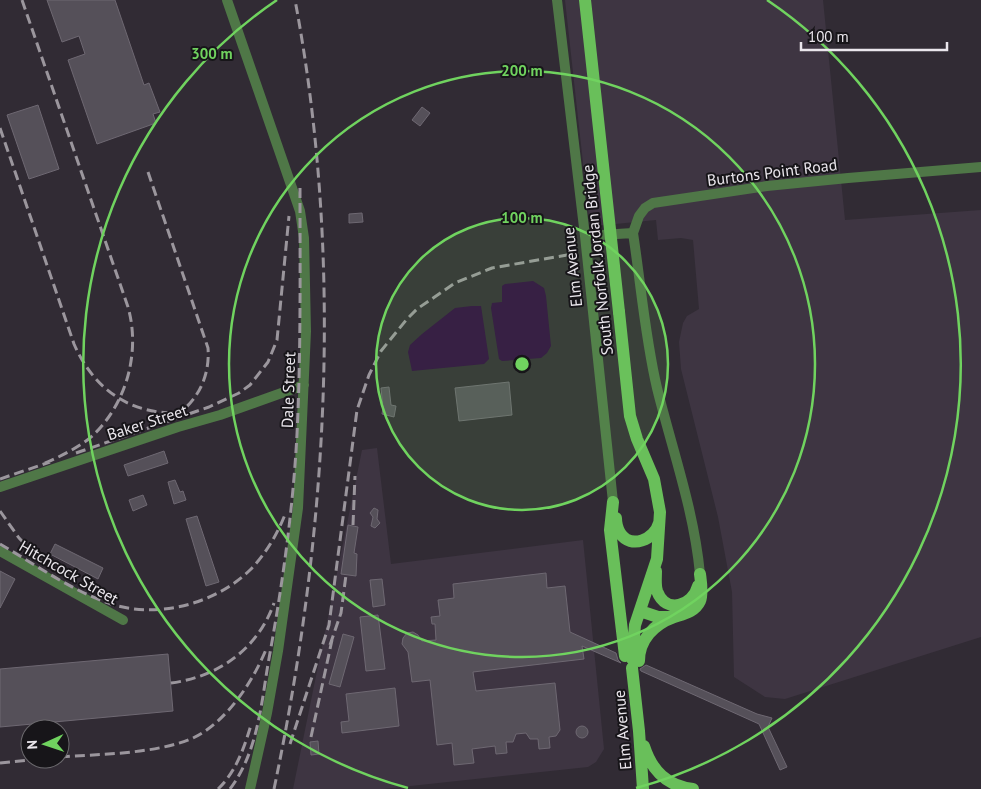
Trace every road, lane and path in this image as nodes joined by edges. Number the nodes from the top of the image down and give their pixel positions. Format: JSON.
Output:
{"nodes":[{"id":1,"x":227,"y":0,"type":"edge"},
{"id":2,"x":557,"y":0,"type":"edge"},
{"id":3,"x":585,"y":0,"type":"edge"},
{"id":4,"x":981,"y":167,"type":"edge"},
{"id":5,"x":633,"y":233,"type":"junction"},
{"id":6,"x":585,"y":236,"type":"junction"},
{"id":7,"x":304,"y":385,"type":"junction"},
{"id":8,"x":0,"y":487,"type":"edge"},
{"id":9,"x":613,"y":502,"type":"junction"},
{"id":10,"x":660,"y":516,"type":"junction"},
{"id":11,"x":0,"y":550,"type":"edge"},
{"id":12,"x":657,"y":559,"type":"junction"},
{"id":13,"x":700,"y":574,"type":"junction"},
{"id":14,"x":640,"y":611,"type":"junction"},
{"id":15,"x":673,"y":617,"type":"junction"},
{"id":16,"x":123,"y":620,"type":"dead end"},
{"id":17,"x":632,"y":663,"type":"junction"},
{"id":18,"x":637,"y":710,"type":"junction"},
{"id":19,"x":639,"y":731,"type":"junction"},
{"id":20,"x":250,"y":789,"type":"edge"},
{"id":21,"x":643,"y":789,"type":"edge"},
{"id":22,"x":693,"y":789,"type":"edge"}],
"edges":[{"from":1,"to":7,"type":"street","name":"Dale Street"},
{"from":2,"to":6,"type":"street","name":"Elm Avenue"},
{"from":3,"to":10,"type":"main road","name":"South Norfolk Jordan Bridge","bridge":true},
{"from":4,"to":5,"type":"street","name":"Burtons Point Road"},
{"from":5,"to":6,"type":"street"},
{"from":5,"to":13,"type":"street"},
{"from":6,"to":9,"type":"street","name":"Elm Avenue"},
{"from":7,"to":8,"type":"street","name":"Baker Street"},
{"from":7,"to":20,"type":"street","name":"Dale Street"},
{"from":9,"to":10,"type":"main road"},
{"from":9,"to":17,"type":"main road"},
{"from":10,"to":12,"type":"main road"},
{"from":11,"to":16,"type":"street","name":"Hitchcock Street"},
{"from":12,"to":13,"type":"main road"},
{"from":12,"to":14,"type":"main road"},
{"from":13,"to":15,"type":"main road"},
{"from":14,"to":15,"type":"main road"},
{"from":14,"to":17,"type":"main road"},
{"from":15,"to":17,"type":"main road"},
{"from":17,"to":18,"type":"main road"},
{"from":17,"to":18,"type":"main road","name":"Elm Avenue"},
{"from":18,"to":19,"type":"main road","name":"Elm Avenue"},
{"from":19,"to":21,"type":"main road","name":"Elm Avenue"},
{"from":19,"to":22,"type":"main road"}]}
